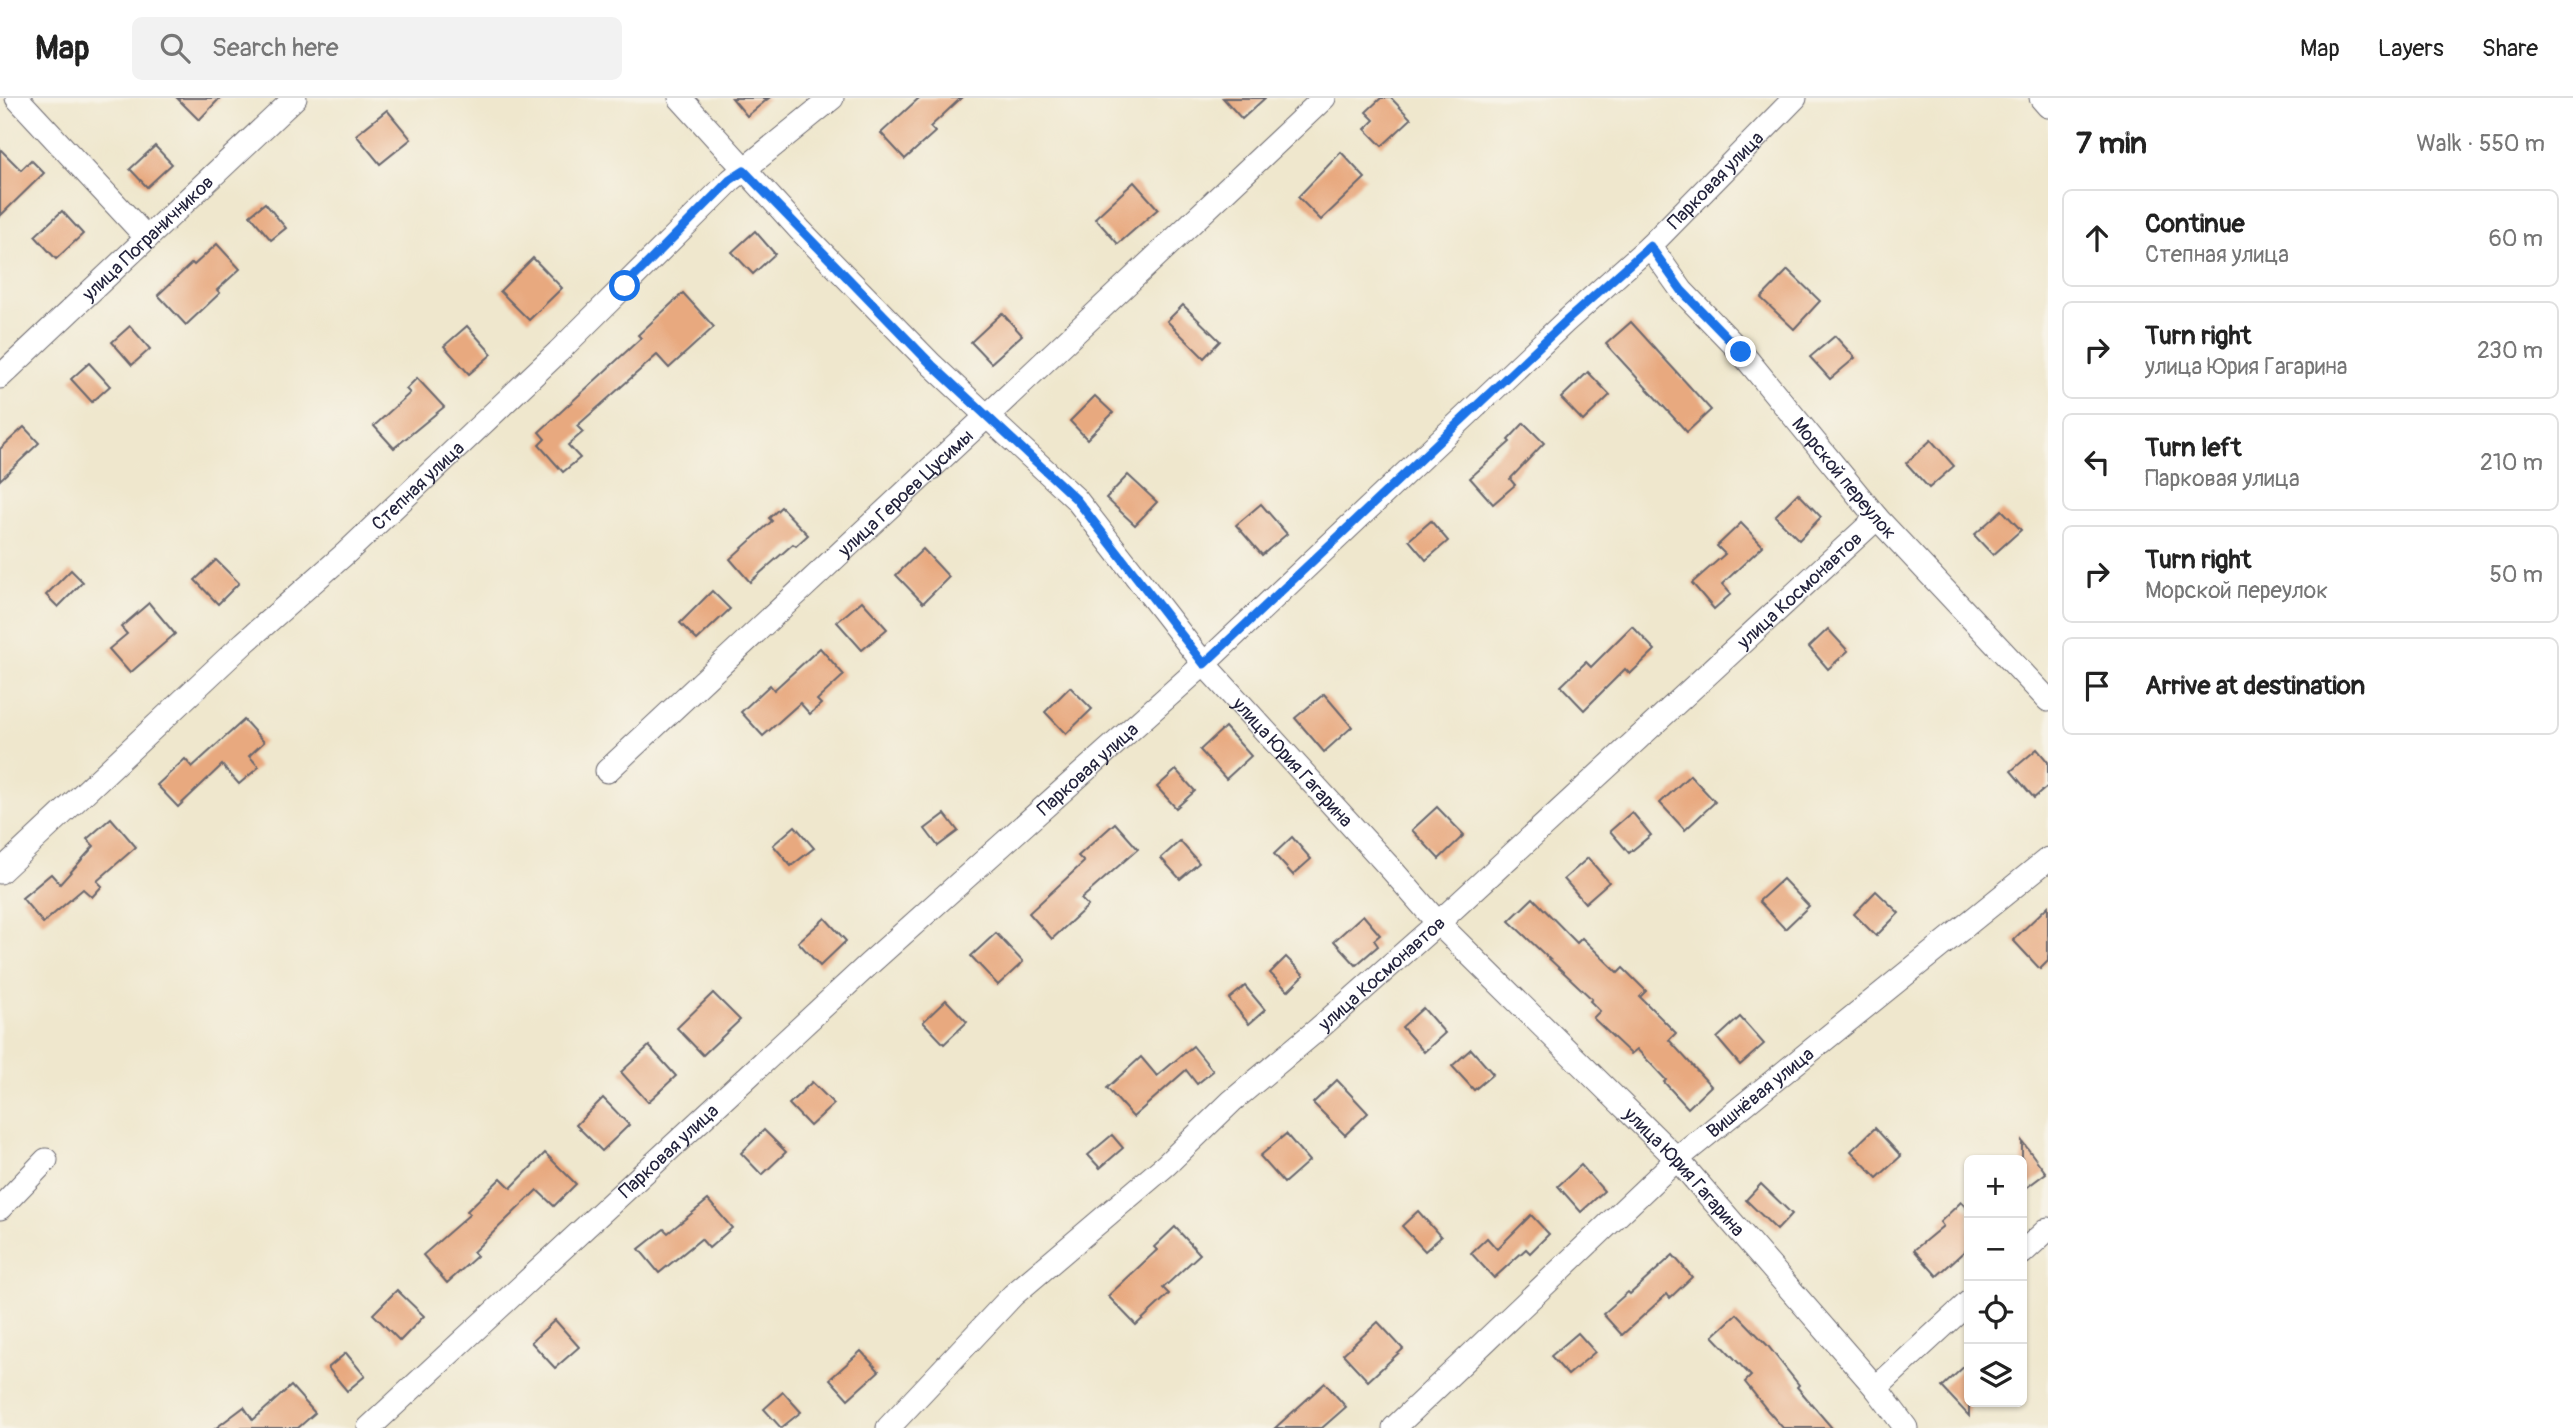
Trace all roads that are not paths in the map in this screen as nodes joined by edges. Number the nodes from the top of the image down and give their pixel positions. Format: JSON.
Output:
{"nodes":[{"id":1,"x":17,"y":98,"type":"edge"},
{"id":2,"x":295,"y":98,"type":"edge"},
{"id":3,"x":680,"y":98,"type":"edge"},
{"id":4,"x":832,"y":98,"type":"edge"},
{"id":5,"x":1324,"y":98,"type":"edge"},
{"id":6,"x":1795,"y":98,"type":"edge"},
{"id":7,"x":2041,"y":98,"type":"edge"},
{"id":8,"x":2048,"y":106,"type":"edge"},
{"id":9,"x":744,"y":171,"type":"junction"},
{"id":10,"x":147,"y":238,"type":"junction"},
{"id":11,"x":1650,"y":246,"type":"junction"},
{"id":12,"x":0,"y":377,"type":"edge"},
{"id":13,"x":987,"y":416,"type":"junction"},
{"id":14,"x":1877,"y":518,"type":"junction"},
{"id":15,"x":1204,"y":664,"type":"junction"},
{"id":16,"x":2048,"y":700,"type":"edge"},
{"id":17,"x":607,"y":771,"type":"dead end"},
{"id":18,"x":2048,"y":859,"type":"edge"},
{"id":19,"x":0,"y":872,"type":"edge"},
{"id":20,"x":1438,"y":923,"type":"junction"},
{"id":21,"x":1677,"y":1159,"type":"junction"},
{"id":22,"x":46,"y":1160,"type":"dead end"},
{"id":23,"x":0,"y":1208,"type":"edge"},
{"id":24,"x":2048,"y":1229,"type":"edge"},
{"id":25,"x":2027,"y":1248,"type":"edge"},
{"id":26,"x":1964,"y":1307,"type":"edge"},
{"id":27,"x":1875,"y":1388,"type":"junction"},
{"id":28,"x":369,"y":1428,"type":"edge"},
{"id":29,"x":888,"y":1428,"type":"edge"},
{"id":30,"x":1394,"y":1428,"type":"edge"},
{"id":31,"x":1906,"y":1428,"type":"edge"}],
"edges":[{"from":1,"to":10,"type":"street"},
{"from":2,"to":10,"type":"street","name":"улица Пограничников"},
{"from":3,"to":9,"type":"street","name":"улица Юрия Гагарина"},
{"from":4,"to":9,"type":"street","name":"Степная улица"},
{"from":5,"to":13,"type":"street","name":"улица Героев Цусимы"},
{"from":6,"to":11,"type":"street","name":"Парковая улица"},
{"from":7,"to":8,"type":"street"},
{"from":9,"to":13,"type":"street","name":"улица Юрия Гагарина"},
{"from":9,"to":19,"type":"street","name":"Степная улица"},
{"from":10,"to":12,"type":"street","name":"улица Пограничников"},
{"from":11,"to":14,"type":"street","name":"Морской переулок"},
{"from":11,"to":15,"type":"street","name":"Парковая улица"},
{"from":13,"to":15,"type":"street","name":"улица Юрия Гагарина"},
{"from":13,"to":17,"type":"street","name":"улица Героев Цусимы"},
{"from":14,"to":16,"type":"street","name":"Морской переулок"},
{"from":14,"to":20,"type":"street","name":"улица Космонавтов"},
{"from":15,"to":20,"type":"street","name":"улица Юрия Гагарина"},
{"from":15,"to":28,"type":"street","name":"Парковая улица"},
{"from":18,"to":21,"type":"street","name":"Вишнёвая улица"},
{"from":20,"to":21,"type":"street","name":"улица Юрия Гагарина"},
{"from":20,"to":29,"type":"street","name":"улица Космонавтов"},
{"from":21,"to":27,"type":"street","name":"улица Юрия Гагарина"},
{"from":21,"to":30,"type":"street","name":"Вишнёвая улица"},
{"from":22,"to":23,"type":"street"},
{"from":24,"to":25,"type":"street"},
{"from":26,"to":27,"type":"street"},
{"from":27,"to":31,"type":"street","name":"улица Юрия Гагарина"}]}
